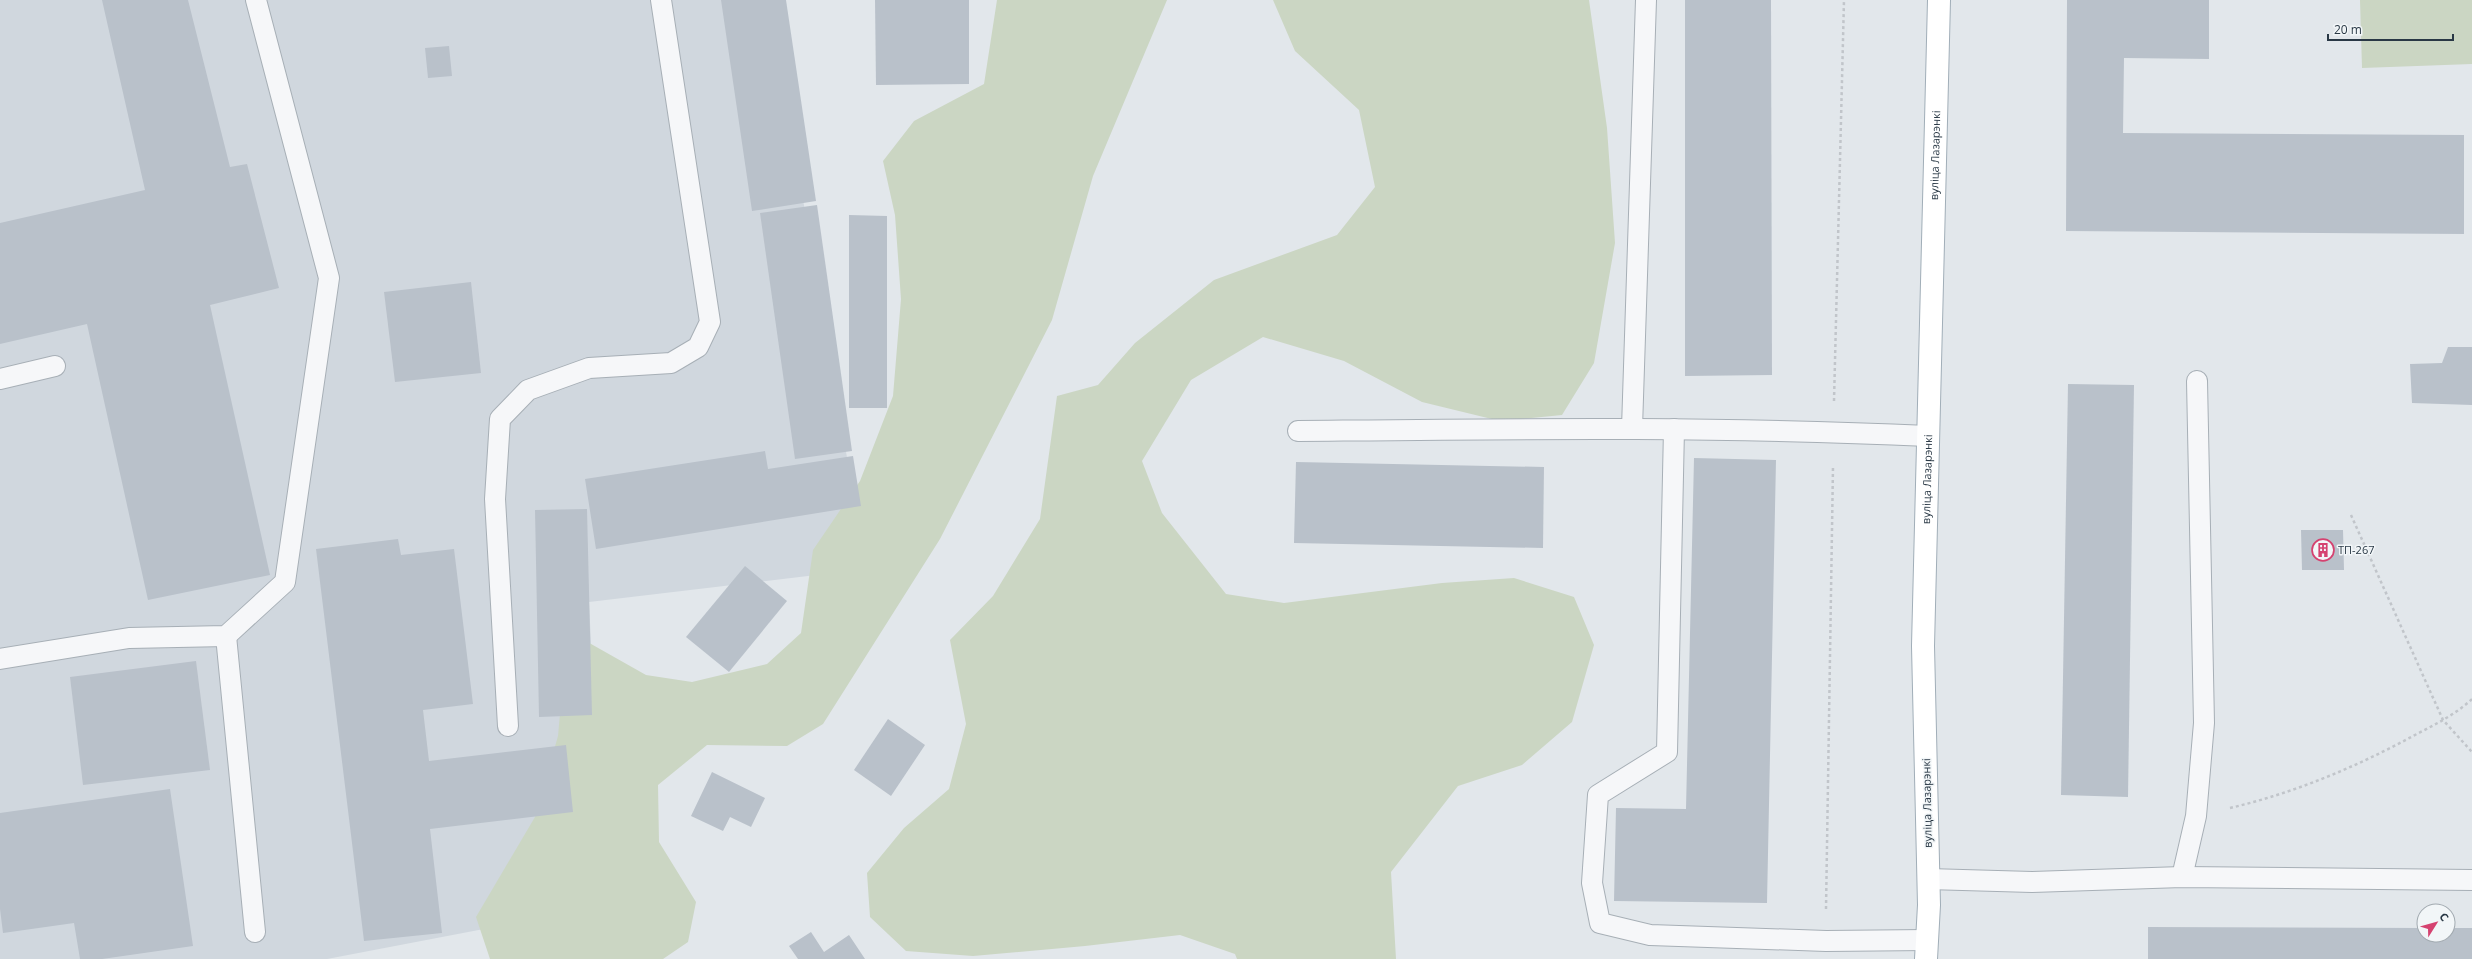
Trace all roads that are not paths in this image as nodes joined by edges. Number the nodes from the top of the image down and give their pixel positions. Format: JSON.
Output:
{"nodes":[{"id":1,"x":256,"y":0,"type":"edge"},
{"id":2,"x":661,"y":0,"type":"edge"},
{"id":3,"x":1646,"y":0,"type":"edge"},
{"id":4,"x":1939,"y":0,"type":"edge"},
{"id":5,"x":55,"y":366,"type":"dead end"},
{"id":6,"x":0,"y":379,"type":"edge"},
{"id":7,"x":2197,"y":381,"type":"dead end"},
{"id":8,"x":1632,"y":428,"type":"junction"},
{"id":9,"x":1674,"y":429,"type":"junction"},
{"id":10,"x":1298,"y":431,"type":"dead end"},
{"id":11,"x":1928,"y":436,"type":"junction"},
{"id":12,"x":226,"y":636,"type":"junction"},
{"id":13,"x":0,"y":659,"type":"edge"},
{"id":14,"x":508,"y":726,"type":"dead end"},
{"id":15,"x":2182,"y":877,"type":"junction"},
{"id":16,"x":1928,"y":879,"type":"junction"},
{"id":17,"x":2472,"y":880,"type":"edge"},
{"id":18,"x":255,"y":932,"type":"dead end"},
{"id":19,"x":1927,"y":950,"type":"edge"}],
"edges":[{"from":1,"to":12,"type":"lane"},
{"from":2,"to":14,"type":"lane"},
{"from":3,"to":8,"type":"lane"},
{"from":4,"to":11,"type":"main road","name":"вуліца Лазарэнкі"},
{"from":5,"to":6,"type":"lane"},
{"from":7,"to":15,"type":"lane"},
{"from":8,"to":9,"type":"lane"},
{"from":8,"to":10,"type":"lane"},
{"from":9,"to":11,"type":"lane"},
{"from":9,"to":19,"type":"lane"},
{"from":11,"to":16,"type":"main road","name":"вуліца Лазарэнкі"},
{"from":12,"to":13,"type":"lane"},
{"from":12,"to":18,"type":"lane"},
{"from":15,"to":16,"type":"lane"},
{"from":15,"to":17,"type":"lane"},
{"from":16,"to":19,"type":"main road","name":"вуліца Лазарэнкі"}]}
